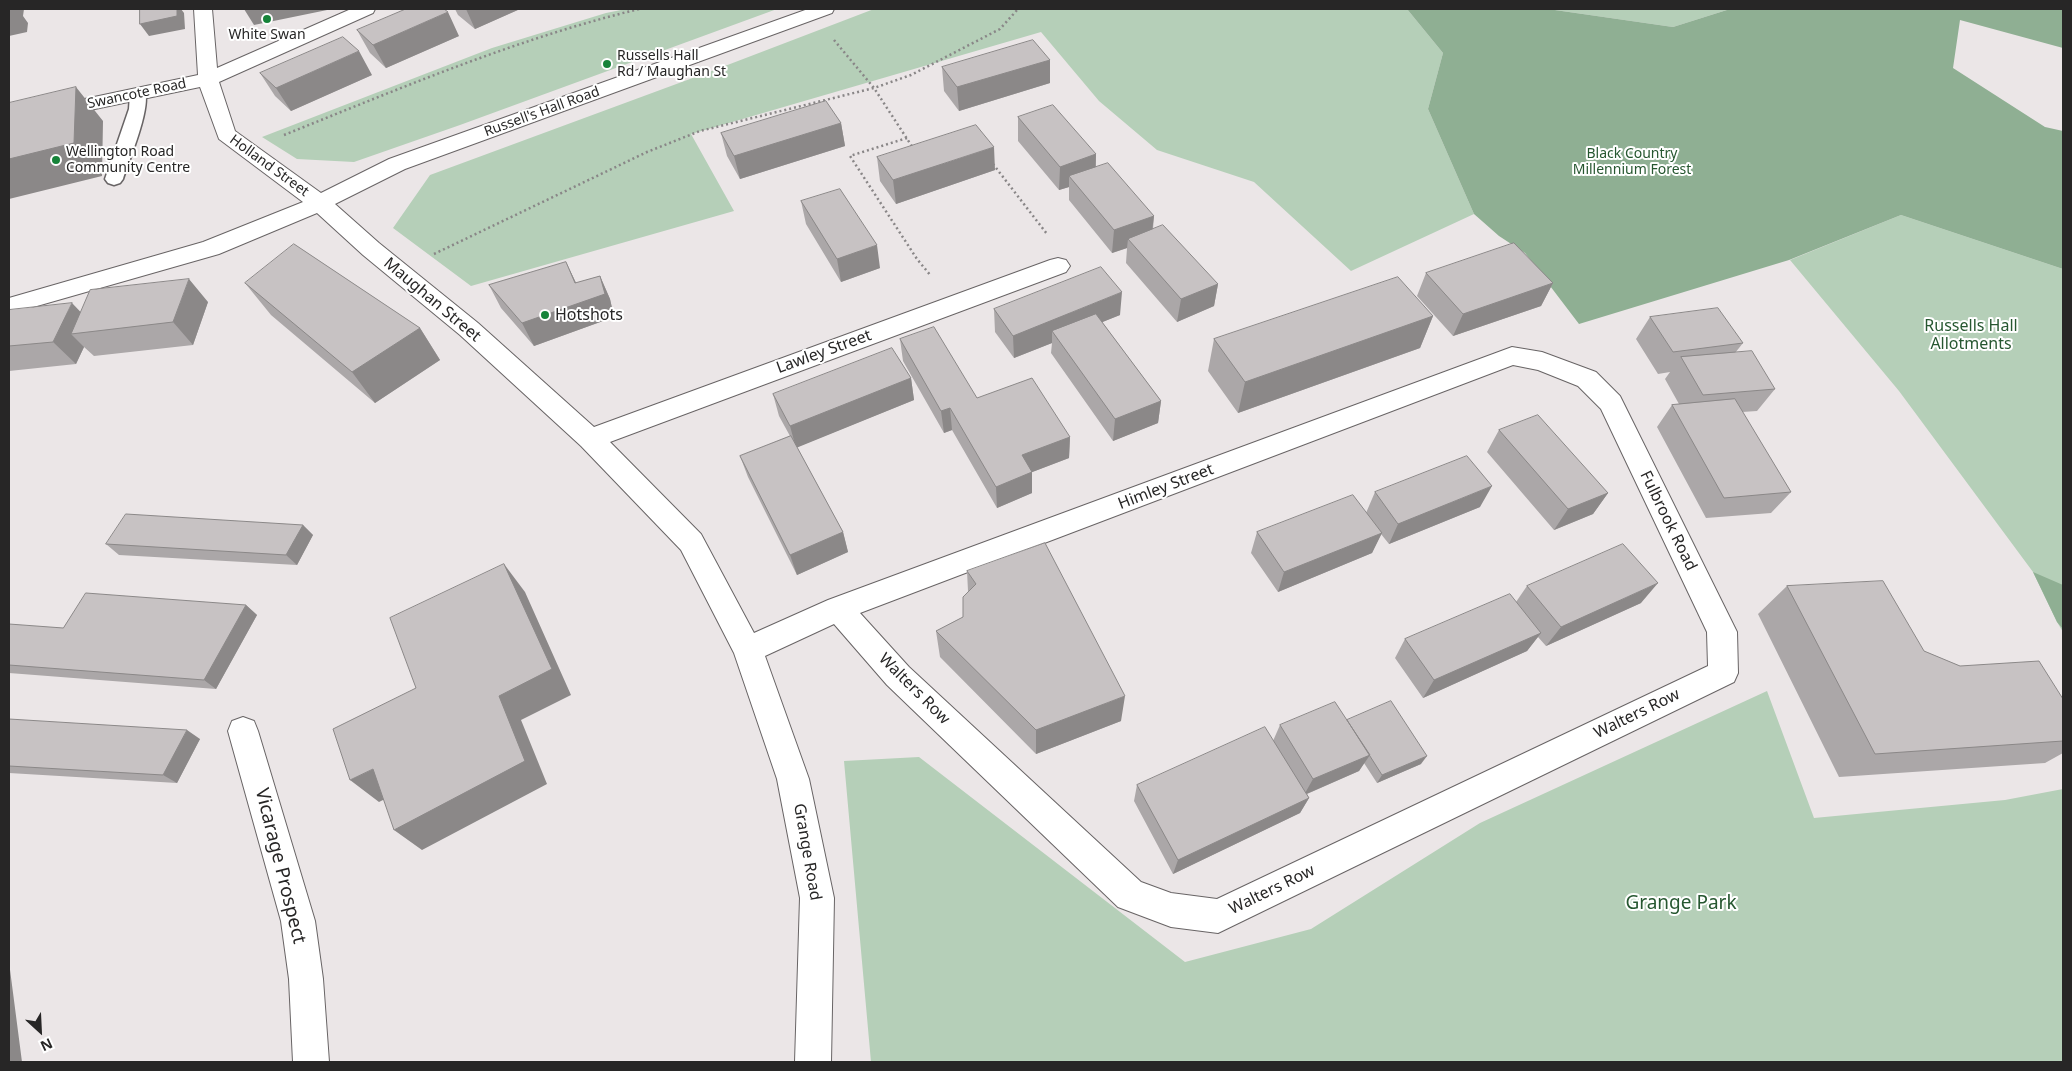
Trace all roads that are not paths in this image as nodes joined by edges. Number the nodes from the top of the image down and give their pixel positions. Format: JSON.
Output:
{"nodes":[{"id":1,"x":203,"y":9,"type":"edge"},
{"id":2,"x":366,"y":9,"type":"edge"},
{"id":3,"x":825,"y":9,"type":"edge"},
{"id":4,"x":208,"y":79,"type":"junction"},
{"id":5,"x":138,"y":94,"type":"junction"},
{"id":6,"x":9,"y":121,"type":"edge"},
{"id":7,"x":114,"y":179,"type":"dead end"},
{"id":8,"x":320,"y":203,"type":"junction"},
{"id":9,"x":1058,"y":266,"type":"road end"},
{"id":10,"x":9,"y":306,"type":"edge"},
{"id":11,"x":1587,"y":379,"type":"joint"},
{"id":12,"x":590,"y":439,"type":"junction"},
{"id":13,"x":838,"y":609,"type":"junction"},
{"id":14,"x":748,"y":650,"type":"junction"},
{"id":15,"x":1723,"y":673,"type":"joint"},
{"id":16,"x":243,"y":731,"type":"dead end"},
{"id":17,"x":312,"y":1062,"type":"edge"},
{"id":18,"x":813,"y":1062,"type":"edge"}],
"edges":[{"from":1,"to":4,"type":"street","name":"Holland Street"},
{"from":2,"to":4,"type":"street","name":"Swancote Road"},
{"from":3,"to":8,"type":"street","name":"Russell's Hall Road"},
{"from":4,"to":5,"type":"street","name":"Swancote Road"},
{"from":4,"to":8,"type":"street","name":"Holland Street"},
{"from":5,"to":6,"type":"street","name":"Swancote Road"},
{"from":5,"to":7,"type":"lane"},
{"from":8,"to":10,"type":"street"},
{"from":8,"to":12,"type":"street","name":"Maughan Street"},
{"from":9,"to":12,"type":"street","name":"Lawley Street"},
{"from":11,"to":13,"type":"street","name":"Himley Street"},
{"from":11,"to":15,"type":"street","name":"Fulbrook Road"},
{"from":12,"to":14,"type":"street","name":"Maughan Street"},
{"from":13,"to":14,"type":"street","name":"Himley Street"},
{"from":13,"to":15,"type":"street","name":"Walters Row"},
{"from":14,"to":18,"type":"street","name":"Grange Road"},
{"from":16,"to":17,"type":"street","name":"Vicarage Prospect"}]}
